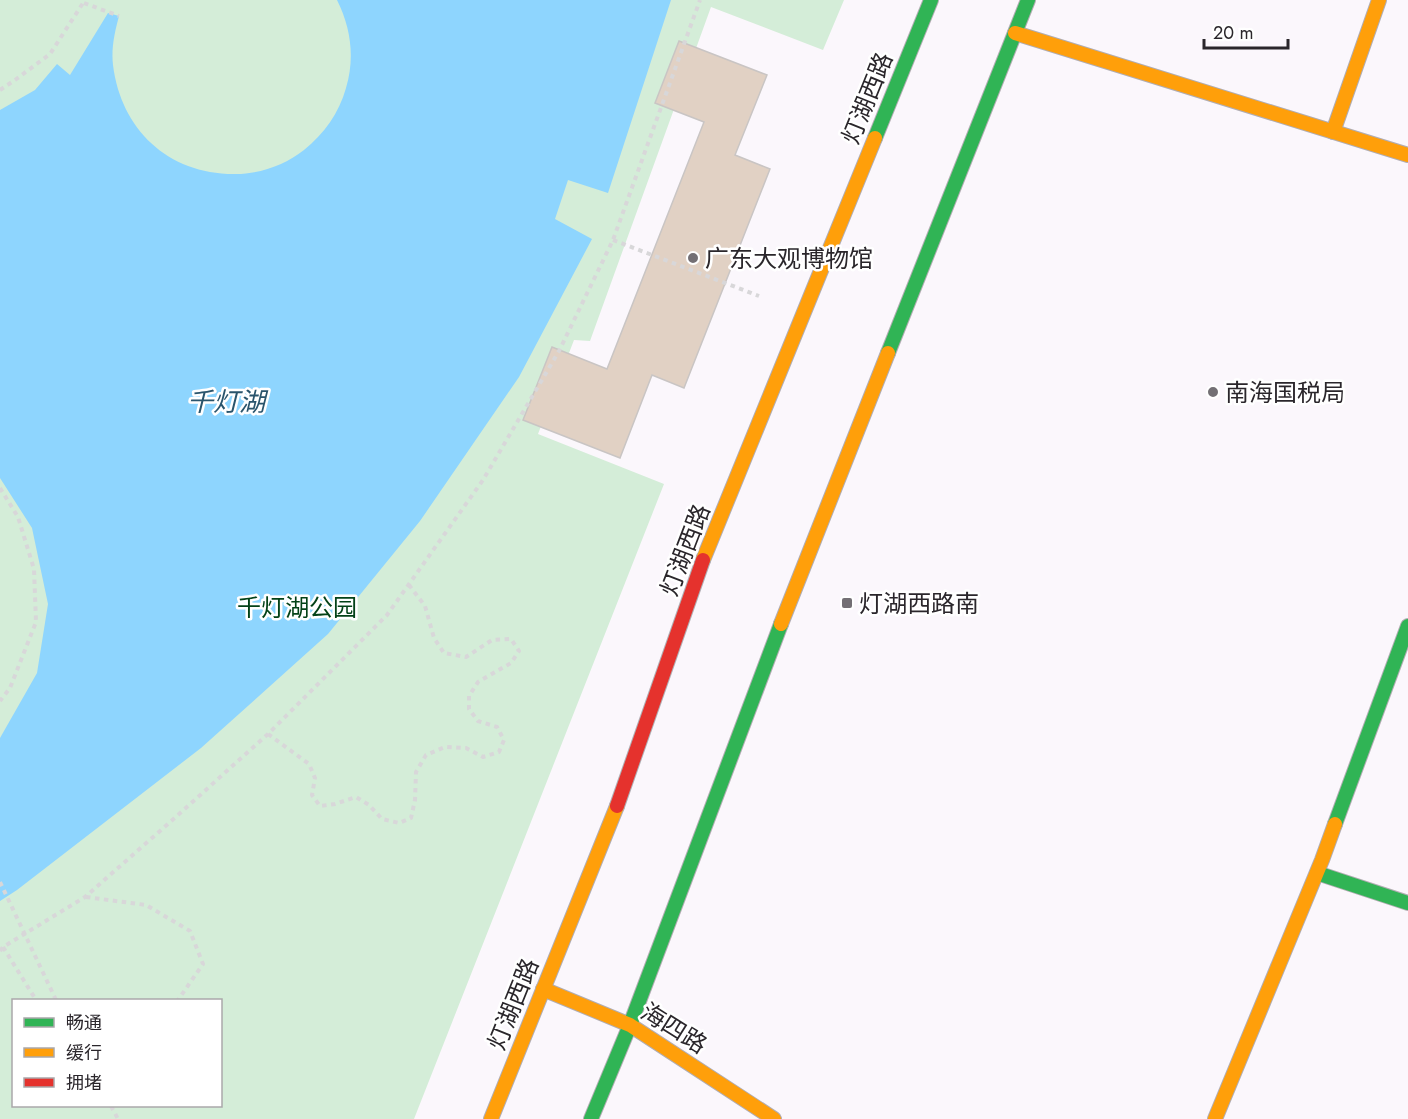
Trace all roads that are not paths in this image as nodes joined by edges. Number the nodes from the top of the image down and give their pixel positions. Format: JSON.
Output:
{"nodes":[{"id":1,"x":931,"y":0,"type":"edge"},
{"id":2,"x":1028,"y":0,"type":"edge"},
{"id":3,"x":1379,"y":0,"type":"edge"},
{"id":4,"x":1015,"y":33,"type":"junction"},
{"id":5,"x":1333,"y":132,"type":"junction"},
{"id":6,"x":1408,"y":155,"type":"edge"},
{"id":7,"x":1408,"y":626,"type":"edge"},
{"id":8,"x":1317,"y":873,"type":"junction"},
{"id":9,"x":1408,"y":903,"type":"edge"},
{"id":10,"x":543,"y":989,"type":"junction"},
{"id":11,"x":630,"y":1025,"type":"junction"},
{"id":12,"x":491,"y":1119,"type":"edge"},
{"id":13,"x":591,"y":1119,"type":"edge"},
{"id":14,"x":774,"y":1119,"type":"edge"},
{"id":15,"x":1215,"y":1119,"type":"edge"}],
"edges":[{"from":1,"to":10,"type":"main road","name":"灯湖西路"},
{"from":2,"to":4,"type":"main road"},
{"from":3,"to":5,"type":"main road"},
{"from":4,"to":5,"type":"main road"},
{"from":4,"to":11,"type":"main road"},
{"from":5,"to":6,"type":"main road"},
{"from":7,"to":8,"type":"main road"},
{"from":8,"to":9,"type":"main road"},
{"from":8,"to":15,"type":"main road"},
{"from":10,"to":11,"type":"main road","name":"海四路"},
{"from":10,"to":12,"type":"main road","name":"灯湖西路"},
{"from":11,"to":13,"type":"main road"},
{"from":11,"to":14,"type":"main road","name":"海四路"}]}
